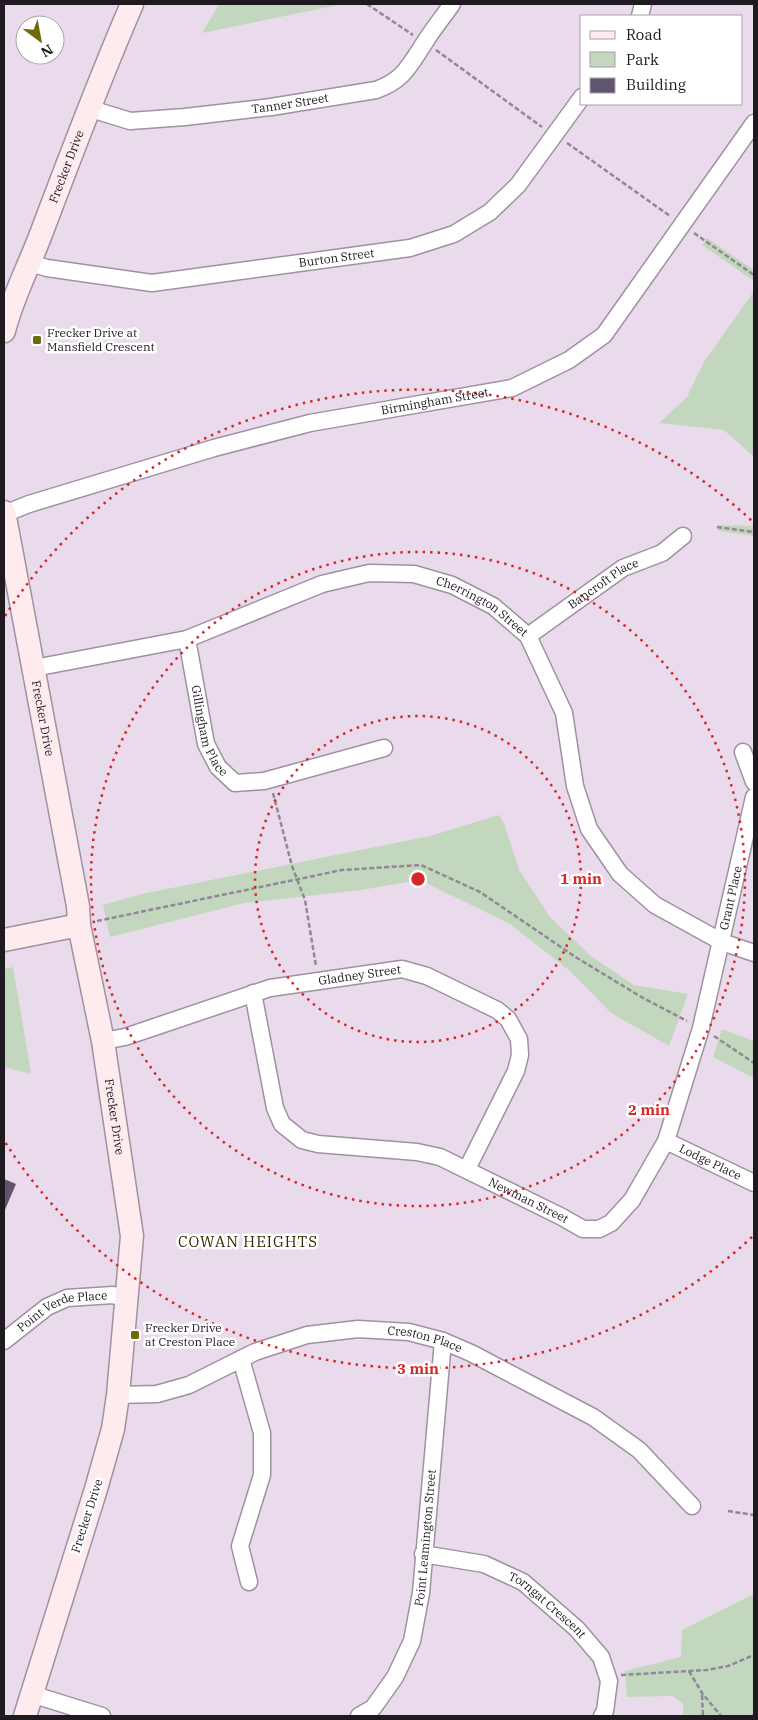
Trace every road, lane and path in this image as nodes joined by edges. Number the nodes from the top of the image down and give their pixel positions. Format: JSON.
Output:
{"nodes":[{"id":1,"x":132,"y":4,"type":"edge"},
{"id":2,"x":368,"y":4,"type":"edge"},
{"id":3,"x":452,"y":4,"type":"edge"},
{"id":4,"x":413,"y":35,"type":"dead end"},
{"id":5,"x":436,"y":50,"type":"dead end"},
{"id":6,"x":580,"y":100,"type":"edge"},
{"id":7,"x":88,"y":108,"type":"junction"},
{"id":8,"x":754,"y":123,"type":"edge"},
{"id":9,"x":542,"y":127,"type":"dead end"},
{"id":10,"x":565,"y":142,"type":"dead end"},
{"id":11,"x":672,"y":217,"type":"dead end"},
{"id":12,"x":694,"y":233,"type":"dead end"},
{"id":13,"x":30,"y":263,"type":"junction"},
{"id":14,"x":754,"y":276,"type":"edge"},
{"id":15,"x":4,"y":330,"type":"edge"},
{"id":16,"x":4,"y":513,"type":"edge"},
{"id":17,"x":716,"y":527,"type":"dead end"},
{"id":18,"x":754,"y":532,"type":"edge"},
{"id":19,"x":683,"y":536,"type":"dead end"},
{"id":20,"x":528,"y":636,"type":"junction"},
{"id":21,"x":187,"y":639,"type":"junction"},
{"id":22,"x":34,"y":668,"type":"junction"},
{"id":23,"x":384,"y":748,"type":"dead end"},
{"id":24,"x":743,"y":752,"type":"dead end"},
{"id":25,"x":754,"y":782,"type":"edge"},
{"id":26,"x":272,"y":786,"type":"dead end"},
{"id":27,"x":754,"y":797,"type":"edge"},
{"id":28,"x":296,"y":878,"type":"junction"},
{"id":29,"x":87,"y":923,"type":"junction"},
{"id":30,"x":4,"y":940,"type":"edge"},
{"id":31,"x":722,"y":942,"type":"junction"},
{"id":32,"x":754,"y":953,"type":"edge"},
{"id":33,"x":316,"y":966,"type":"dead end"},
{"id":34,"x":253,"y":993,"type":"junction"},
{"id":35,"x":691,"y":1023,"type":"dead end"},
{"id":36,"x":712,"y":1036,"type":"dead end"},
{"id":37,"x":104,"y":1042,"type":"junction"},
{"id":38,"x":754,"y":1063,"type":"edge"},
{"id":39,"x":666,"y":1141,"type":"junction"},
{"id":40,"x":466,"y":1169,"type":"junction"},
{"id":41,"x":754,"y":1182,"type":"edge"},
{"id":42,"x":126,"y":1299,"type":"junction"},
{"id":43,"x":4,"y":1341,"type":"edge"},
{"id":44,"x":443,"y":1341,"type":"junction"},
{"id":45,"x":240,"y":1359,"type":"junction"},
{"id":46,"x":118,"y":1395,"type":"junction"},
{"id":47,"x":692,"y":1506,"type":"dead end"},
{"id":48,"x":728,"y":1511,"type":"dead end"},
{"id":49,"x":754,"y":1515,"type":"edge"},
{"id":50,"x":423,"y":1554,"type":"junction"},
{"id":51,"x":249,"y":1582,"type":"dead end"},
{"id":52,"x":754,"y":1655,"type":"edge"},
{"id":53,"x":689,"y":1671,"type":"junction"},
{"id":54,"x":618,"y":1676,"type":"dead end"},
{"id":55,"x":702,"y":1693,"type":"junction"},
{"id":56,"x":31,"y":1694,"type":"junction"},
{"id":57,"x":25,"y":1716,"type":"edge"},
{"id":58,"x":102,"y":1716,"type":"edge"},
{"id":59,"x":359,"y":1716,"type":"edge"},
{"id":60,"x":602,"y":1716,"type":"edge"},
{"id":61,"x":703,"y":1716,"type":"edge"},
{"id":62,"x":722,"y":1716,"type":"edge"}],
"edges":[{"from":1,"to":7,"type":"street","name":"Frecker Drive"},
{"from":2,"to":4,"type":"path"},
{"from":3,"to":7,"type":"street","name":"Tanner Street"},
{"from":5,"to":9,"type":"path"},
{"from":6,"to":13,"type":"street","name":"Burton Street"},
{"from":7,"to":13,"type":"street","name":"Frecker Drive"},
{"from":8,"to":16,"type":"street","name":"Birmingham Street"},
{"from":10,"to":11,"type":"path"},
{"from":12,"to":14,"type":"path"},
{"from":13,"to":15,"type":"street","name":"Frecker Drive"},
{"from":16,"to":22,"type":"street","name":"Frecker Drive"},
{"from":17,"to":18,"type":"path"},
{"from":19,"to":20,"type":"street","name":"Bancroft Place"},
{"from":20,"to":21,"type":"street","name":"Cherrington Street"},
{"from":20,"to":31,"type":"street","name":"Cherrington Street"},
{"from":21,"to":22,"type":"street","name":"Cherrington Street"},
{"from":21,"to":23,"type":"street","name":"Gillingham Place"},
{"from":22,"to":29,"type":"street","name":"Frecker Drive"},
{"from":24,"to":25,"type":"street"},
{"from":26,"to":28,"type":"path"},
{"from":27,"to":31,"type":"street","name":"Grant Place"},
{"from":28,"to":29,"type":"path"},
{"from":28,"to":33,"type":"path"},
{"from":28,"to":35,"type":"path"},
{"from":29,"to":30,"type":"street"},
{"from":29,"to":37,"type":"street","name":"Frecker Drive"},
{"from":31,"to":32,"type":"street","name":"Cherrington Street"},
{"from":31,"to":39,"type":"street","name":"Newman Street"},
{"from":34,"to":37,"type":"street","name":"Gladney Street"},
{"from":34,"to":40,"type":"street","name":"Newman Street"},
{"from":34,"to":40,"type":"street","name":"Gladney Street"},
{"from":36,"to":38,"type":"path"},
{"from":37,"to":42,"type":"street","name":"Frecker Drive"},
{"from":39,"to":40,"type":"street","name":"Newman Street"},
{"from":39,"to":41,"type":"street","name":"Lodge Place"},
{"from":42,"to":43,"type":"street","name":"Point Verde Place"},
{"from":42,"to":46,"type":"street","name":"Frecker Drive"},
{"from":44,"to":45,"type":"street","name":"Creston Place"},
{"from":44,"to":47,"type":"street","name":"Creston Place"},
{"from":44,"to":50,"type":"street","name":"Point Leamington Street"},
{"from":45,"to":46,"type":"street","name":"Creston Place"},
{"from":45,"to":51,"type":"street"},
{"from":46,"to":56,"type":"street","name":"Frecker Drive"},
{"from":48,"to":49,"type":"path"},
{"from":50,"to":59,"type":"street","name":"Point Leamington Street"},
{"from":50,"to":60,"type":"street","name":"Torngat Crescent"},
{"from":52,"to":53,"type":"path"},
{"from":53,"to":54,"type":"path"},
{"from":53,"to":55,"type":"path"},
{"from":55,"to":61,"type":"path"},
{"from":55,"to":62,"type":"path"},
{"from":56,"to":57,"type":"street","name":"Frecker Drive"},
{"from":56,"to":58,"type":"street"}]}
